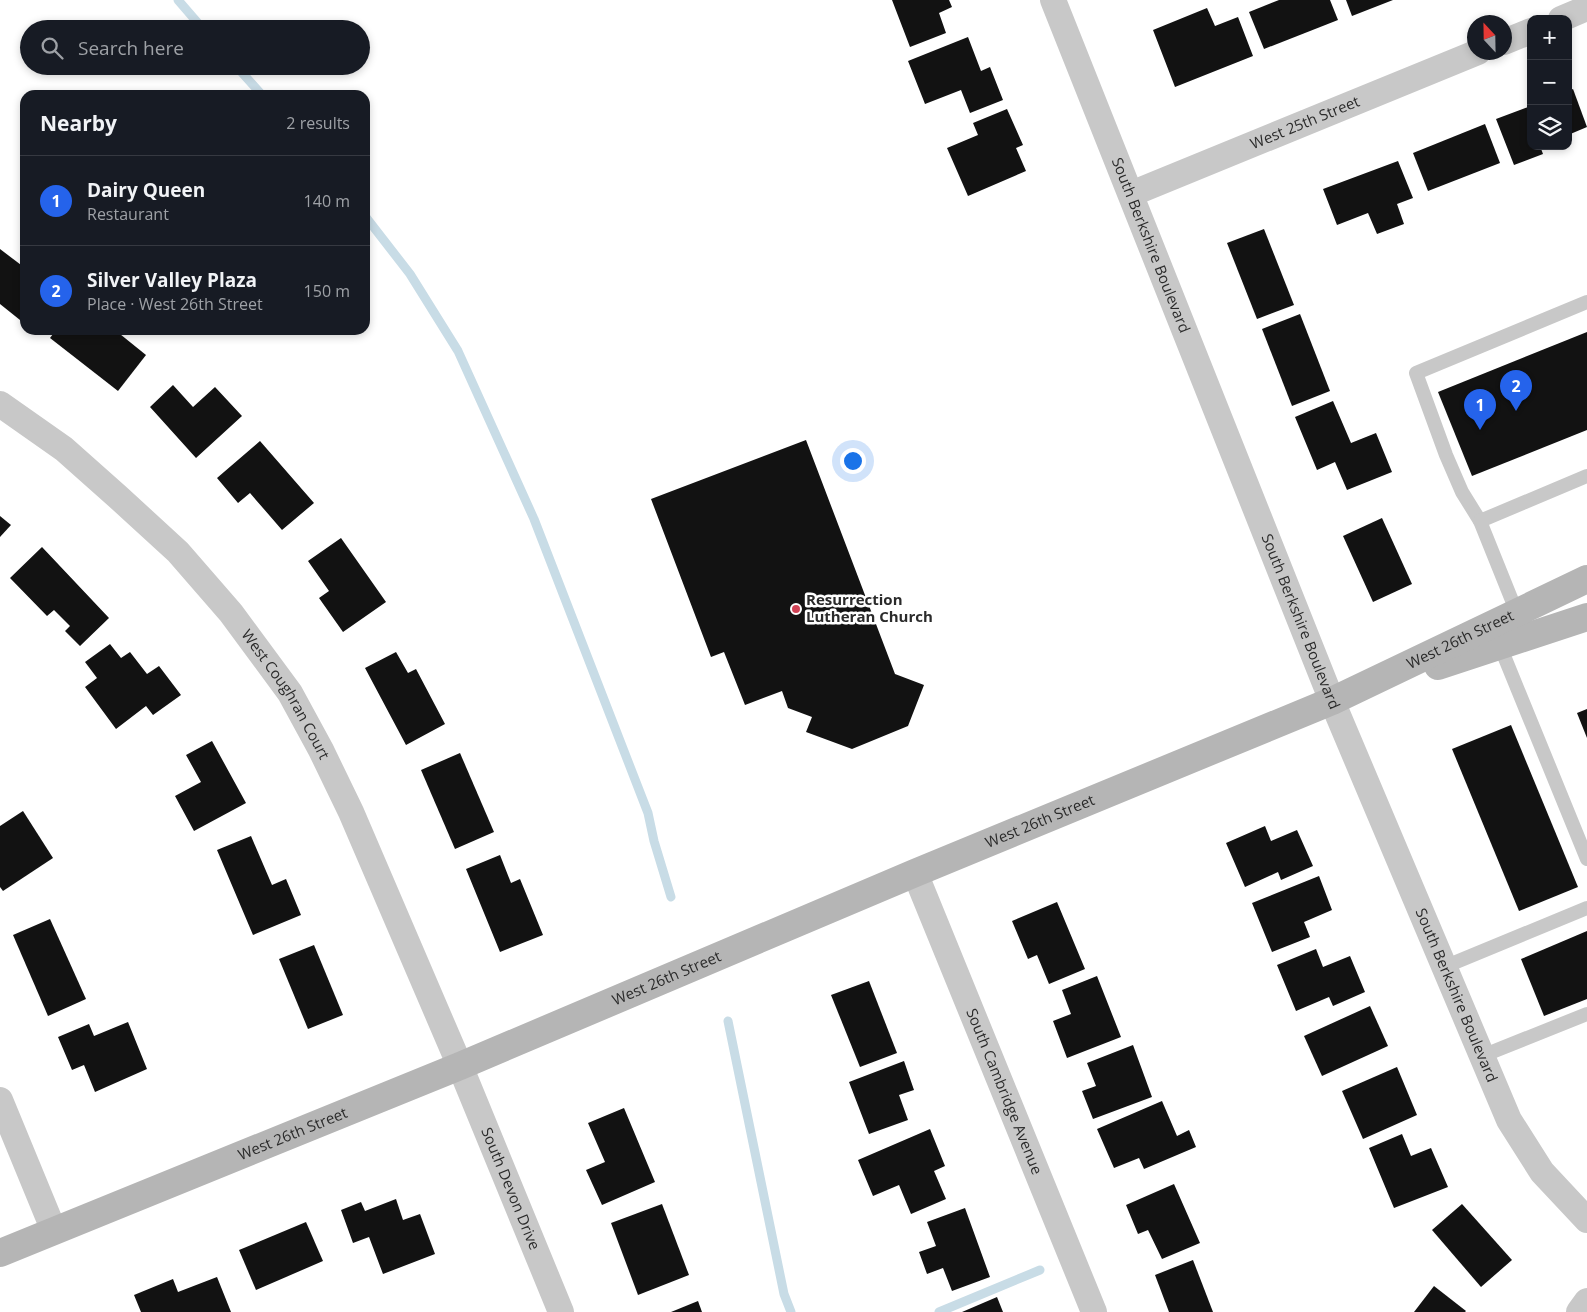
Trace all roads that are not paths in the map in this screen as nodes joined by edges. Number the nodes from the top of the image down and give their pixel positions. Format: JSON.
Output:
{"nodes":[{"id":1,"x":1053,"y":0,"type":"edge"},
{"id":2,"x":1587,"y":8,"type":"edge"},
{"id":3,"x":1570,"y":15,"type":"edge"},
{"id":4,"x":1527,"y":33,"type":"edge"},
{"id":5,"x":1512,"y":39,"type":"edge"},
{"id":6,"x":1467,"y":57,"type":"edge"},
{"id":7,"x":1131,"y":194,"type":"junction"},
{"id":8,"x":1587,"y":302,"type":"edge"},
{"id":9,"x":0,"y":404,"type":"edge"},
{"id":10,"x":1587,"y":476,"type":"edge"},
{"id":11,"x":1480,"y":521,"type":"junction"},
{"id":12,"x":1587,"y":579,"type":"edge"},
{"id":13,"x":1517,"y":613,"type":"junction"},
{"id":14,"x":1587,"y":617,"type":"edge"},
{"id":15,"x":1500,"y":646,"type":"junction"},
{"id":16,"x":1332,"y":702,"type":"junction"},
{"id":17,"x":1587,"y":859,"type":"edge"},
{"id":18,"x":915,"y":873,"type":"junction"},
{"id":19,"x":1587,"y":908,"type":"edge"},
{"id":20,"x":1444,"y":967,"type":"junction"},
{"id":21,"x":1587,"y":1014,"type":"edge"},
{"id":22,"x":1482,"y":1056,"type":"junction"},
{"id":23,"x":460,"y":1066,"type":"junction"},
{"id":24,"x":0,"y":1100,"type":"edge"},
{"id":25,"x":1587,"y":1220,"type":"edge"},
{"id":26,"x":54,"y":1231,"type":"junction"},
{"id":27,"x":0,"y":1253,"type":"edge"},
{"id":28,"x":1587,"y":1301,"type":"edge"},
{"id":29,"x":561,"y":1312,"type":"edge"},
{"id":30,"x":1094,"y":1312,"type":"edge"},
{"id":31,"x":1579,"y":1312,"type":"edge"}],
"edges":[{"from":1,"to":7,"type":"street","name":"South Berkshire Boulevard"},
{"from":2,"to":3,"type":"street"},
{"from":4,"to":5,"type":"street"},
{"from":6,"to":7,"type":"street","name":"West 25th Street"},
{"from":7,"to":16,"type":"street","name":"South Berkshire Boulevard"},
{"from":8,"to":11,"type":"lane"},
{"from":9,"to":23,"type":"street","name":"West Coughran Court"},
{"from":10,"to":11,"type":"lane"},
{"from":11,"to":13,"type":"lane"},
{"from":12,"to":13,"type":"main road","name":"West 26th Street"},
{"from":13,"to":16,"type":"main road","name":"West 26th Street"},
{"from":14,"to":15,"type":"main road","name":"West 26th Street"},
{"from":15,"to":16,"type":"main road","name":"West 26th Street"},
{"from":15,"to":17,"type":"lane"},
{"from":16,"to":18,"type":"main road","name":"West 26th Street"},
{"from":16,"to":20,"type":"street","name":"South Berkshire Boulevard"},
{"from":18,"to":23,"type":"main road","name":"West 26th Street"},
{"from":18,"to":30,"type":"street","name":"South Cambridge Avenue"},
{"from":19,"to":20,"type":"lane"},
{"from":20,"to":22,"type":"street","name":"South Berkshire Boulevard"},
{"from":21,"to":22,"type":"lane"},
{"from":22,"to":25,"type":"street","name":"South Berkshire Boulevard"},
{"from":23,"to":26,"type":"main road","name":"West 26th Street"},
{"from":23,"to":29,"type":"street","name":"South Devon Drive"},
{"from":24,"to":26,"type":"street"},
{"from":26,"to":27,"type":"main road","name":"West 26th Street"},
{"from":28,"to":31,"type":"street"}]}
